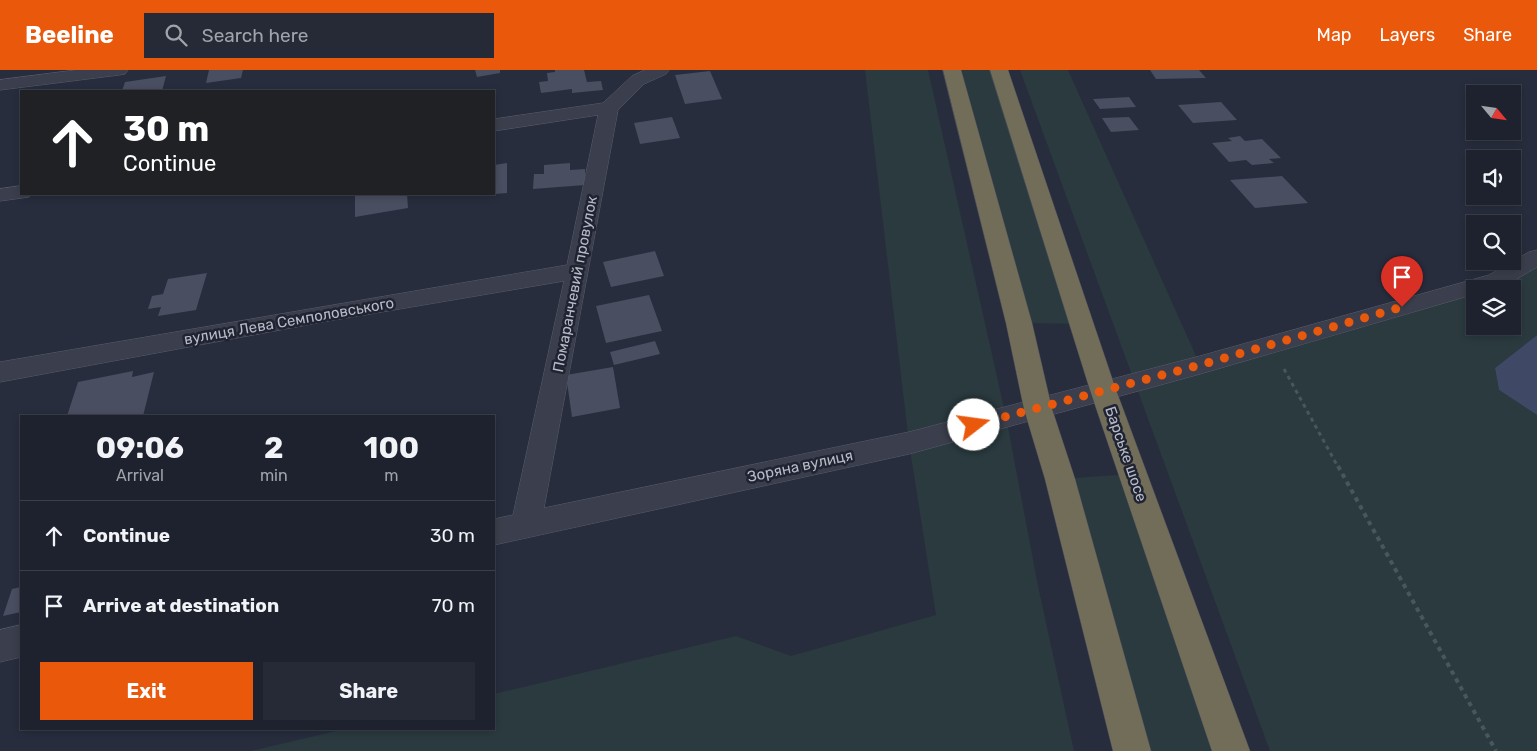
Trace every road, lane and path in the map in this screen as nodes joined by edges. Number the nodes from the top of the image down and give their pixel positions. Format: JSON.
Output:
{"nodes":[{"id":1,"x":119,"y":70,"type":"edge"},
{"id":2,"x":660,"y":70,"type":"edge"},
{"id":3,"x":952,"y":70,"type":"edge"},
{"id":4,"x":999,"y":70,"type":"edge"},
{"id":5,"x":0,"y":85,"type":"edge"},
{"id":6,"x":609,"y":108,"type":"junction"},
{"id":7,"x":495,"y":125,"type":"edge"},
{"id":8,"x":20,"y":192,"type":"edge"},
{"id":9,"x":0,"y":195,"type":"edge"},
{"id":10,"x":1537,"y":257,"type":"edge"},
{"id":11,"x":578,"y":271,"type":"junction"},
{"id":12,"x":1270,"y":345,"type":"junction"},
{"id":13,"x":0,"y":372,"type":"edge"},
{"id":14,"x":1103,"y":390,"type":"junction"},
{"id":15,"x":1038,"y":408,"type":"junction"},
{"id":16,"x":526,"y":524,"type":"junction"},
{"id":17,"x":495,"y":532,"type":"edge"},
{"id":18,"x":20,"y":641,"type":"edge"},
{"id":19,"x":0,"y":646,"type":"edge"},
{"id":20,"x":1132,"y":751,"type":"edge"},
{"id":21,"x":1231,"y":751,"type":"edge"},
{"id":22,"x":1496,"y":751,"type":"edge"}],
"edges":[{"from":1,"to":5,"type":"street"},
{"from":2,"to":6,"type":"street"},
{"from":3,"to":15,"type":"highway"},
{"from":4,"to":14,"type":"highway","name":"Барське шосе"},
{"from":6,"to":7,"type":"street"},
{"from":6,"to":11,"type":"street","name":"Помаранчевий провулок"},
{"from":8,"to":9,"type":"street"},
{"from":10,"to":12,"type":"street","name":"Зоряна вулиця"},
{"from":11,"to":13,"type":"street","name":"вулиця Лева Семполовського"},
{"from":11,"to":16,"type":"street","name":"Помаранчевий провулок"},
{"from":12,"to":14,"type":"street","name":"Зоряна вулиця"},
{"from":12,"to":22,"type":"path"},
{"from":14,"to":15,"type":"street","name":"Зоряна вулиця"},
{"from":14,"to":21,"type":"highway","name":"Барське шосе"},
{"from":15,"to":16,"type":"street","name":"Зоряна вулиця"},
{"from":15,"to":20,"type":"highway"},
{"from":16,"to":17,"type":"street","name":"Зоряна вулиця"},
{"from":18,"to":19,"type":"street"}]}
